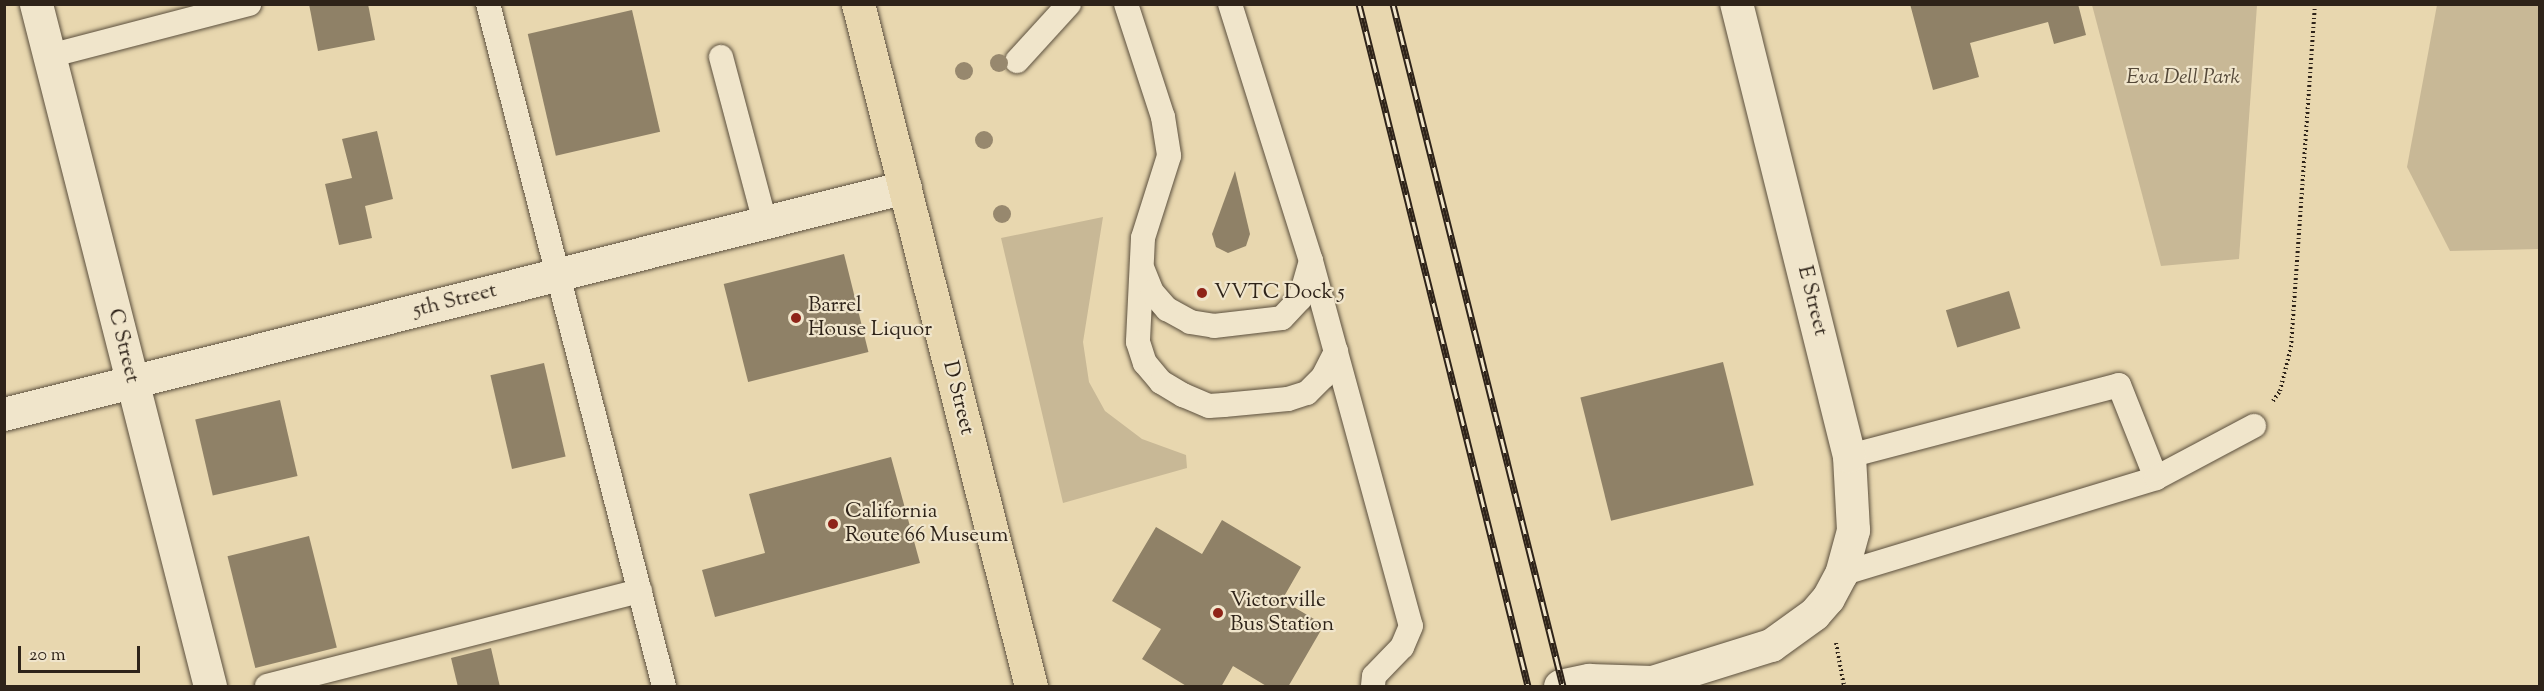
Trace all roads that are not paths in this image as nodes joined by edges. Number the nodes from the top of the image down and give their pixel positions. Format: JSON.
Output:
{"nodes":[{"id":1,"x":36,"y":4,"type":"edge"},
{"id":2,"x":249,"y":4,"type":"edge"},
{"id":3,"x":488,"y":4,"type":"edge"},
{"id":4,"x":858,"y":4,"type":"edge"},
{"id":5,"x":1069,"y":4,"type":"edge"},
{"id":6,"x":1126,"y":4,"type":"edge"},
{"id":7,"x":1230,"y":4,"type":"edge"},
{"id":8,"x":1736,"y":4,"type":"edge"},
{"id":9,"x":49,"y":56,"type":"junction"},
{"id":10,"x":721,"y":57,"type":"dead end"},
{"id":11,"x":1017,"y":61,"type":"dead end"},
{"id":12,"x":905,"y":187,"type":"junction"},
{"id":13,"x":765,"y":222,"type":"junction"},
{"id":14,"x":1311,"y":261,"type":"junction"},
{"id":15,"x":1142,"y":267,"type":"junction"},
{"id":16,"x":554,"y":276,"type":"junction"},
{"id":17,"x":1336,"y":351,"type":"junction"},
{"id":18,"x":132,"y":382,"type":"junction"},
{"id":19,"x":4,"y":414,"type":"edge"},
{"id":20,"x":2254,"y":426,"type":"road end"},
{"id":21,"x":1849,"y":456,"type":"junction"},
{"id":22,"x":2156,"y":478,"type":"junction"},
{"id":23,"x":1834,"y":586,"type":"junction"},
{"id":24,"x":640,"y":591,"type":"junction"},
{"id":25,"x":1649,"y":684,"type":"edge"},
{"id":26,"x":210,"y":687,"type":"edge"},
{"id":27,"x":267,"y":687,"type":"edge"},
{"id":28,"x":664,"y":687,"type":"edge"},
{"id":29,"x":1031,"y":687,"type":"edge"},
{"id":30,"x":1372,"y":687,"type":"edge"},
{"id":31,"x":1560,"y":687,"type":"edge"}],
"edges":[{"from":1,"to":9,"type":"street","name":"C Street"},
{"from":2,"to":9,"type":"lane"},
{"from":3,"to":16,"type":"lane"},
{"from":4,"to":12,"type":"main road","name":"D Street"},
{"from":5,"to":11,"type":"lane"},
{"from":6,"to":15,"type":"lane"},
{"from":7,"to":14,"type":"lane"},
{"from":8,"to":21,"type":"street","name":"E Street"},
{"from":9,"to":18,"type":"street","name":"C Street"},
{"from":10,"to":13,"type":"lane"},
{"from":12,"to":13,"type":"street","name":"5th Street"},
{"from":12,"to":29,"type":"main road","name":"D Street"},
{"from":13,"to":16,"type":"street","name":"5th Street"},
{"from":14,"to":15,"type":"lane"},
{"from":14,"to":17,"type":"lane"},
{"from":15,"to":17,"type":"lane"},
{"from":16,"to":18,"type":"street","name":"5th Street"},
{"from":16,"to":24,"type":"lane"},
{"from":17,"to":30,"type":"lane"},
{"from":18,"to":19,"type":"street","name":"5th Street"},
{"from":18,"to":26,"type":"street","name":"C Street"},
{"from":20,"to":22,"type":"lane"},
{"from":21,"to":22,"type":"lane"},
{"from":21,"to":23,"type":"street","name":"E Street"},
{"from":22,"to":23,"type":"lane"},
{"from":23,"to":25,"type":"street"},
{"from":24,"to":27,"type":"lane"},
{"from":24,"to":28,"type":"lane"},
{"from":25,"to":31,"type":"street"}]}
